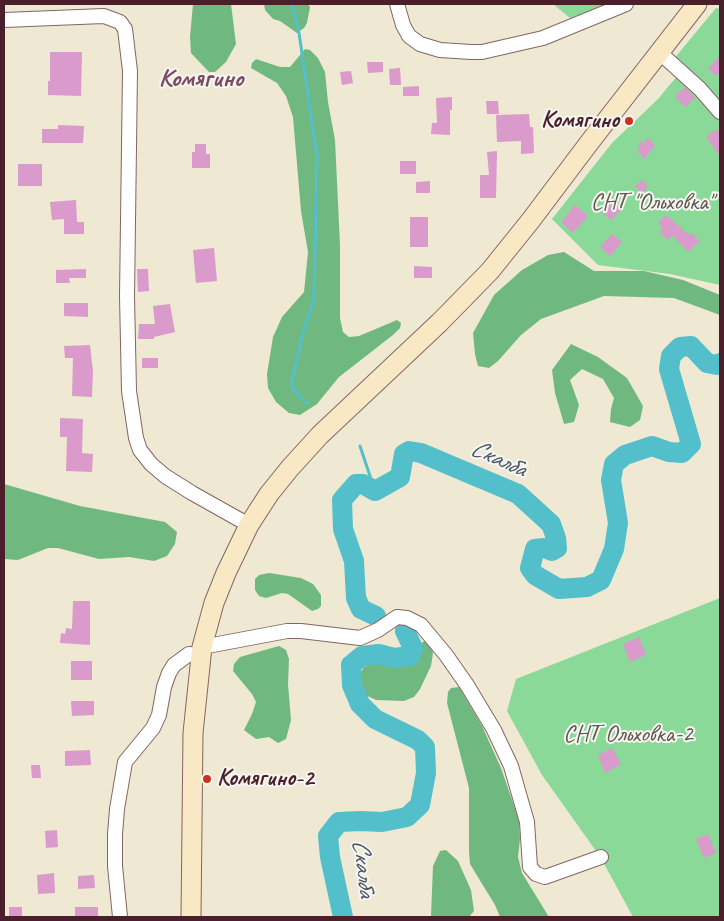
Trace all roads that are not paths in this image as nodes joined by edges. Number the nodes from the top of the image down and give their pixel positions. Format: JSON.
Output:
{"nodes":[{"id":1,"x":397,"y":4,"type":"edge"},
{"id":2,"x":626,"y":4,"type":"edge"},
{"id":3,"x":697,"y":4,"type":"edge"},
{"id":4,"x":4,"y":20,"type":"edge"},
{"id":5,"x":659,"y":52,"type":"junction"},
{"id":6,"x":720,"y":112,"type":"edge"},
{"id":7,"x":249,"y":525,"type":"junction"},
{"id":8,"x":202,"y":651,"type":"junction"},
{"id":9,"x":602,"y":858,"type":"dead end"},
{"id":10,"x":120,"y":917,"type":"edge"},
{"id":11,"x":191,"y":917,"type":"edge"}],
"edges":[{"from":1,"to":2,"type":"street"},
{"from":3,"to":5,"type":"street"},
{"from":4,"to":7,"type":"street"},
{"from":5,"to":6,"type":"street"},
{"from":5,"to":7,"type":"street"},
{"from":7,"to":8,"type":"street"},
{"from":8,"to":9,"type":"street"},
{"from":8,"to":10,"type":"street"},
{"from":8,"to":11,"type":"street"}]}
